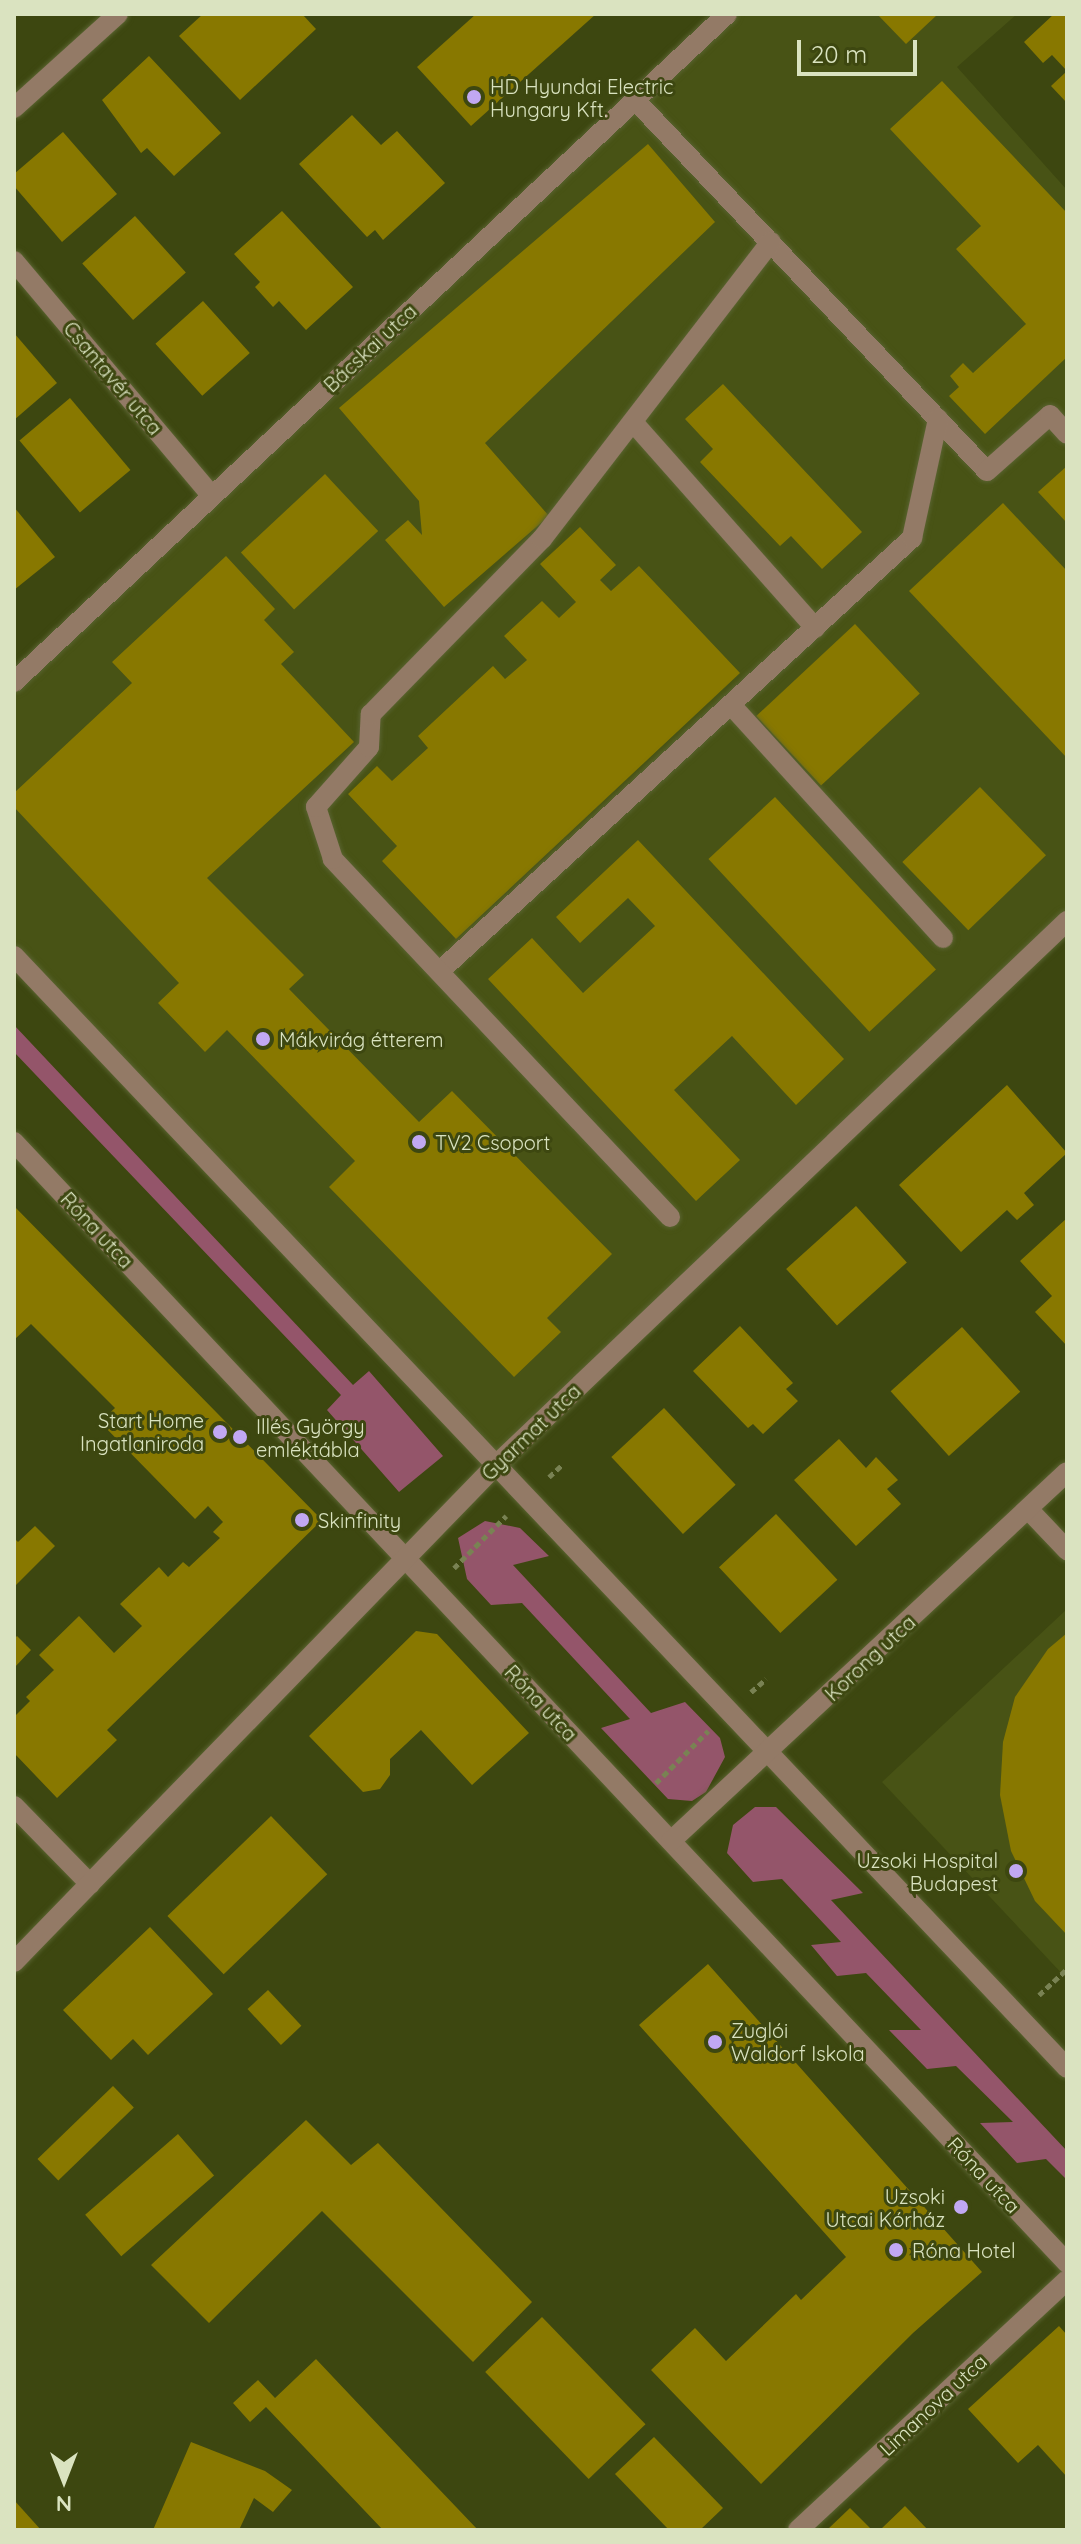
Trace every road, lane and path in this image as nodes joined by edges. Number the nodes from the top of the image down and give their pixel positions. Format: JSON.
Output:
{"nodes":[{"id":1,"x":118,"y":14,"type":"edge"},
{"id":2,"x":727,"y":14,"type":"edge"},
{"id":3,"x":635,"y":100,"type":"junction"},
{"id":4,"x":14,"y":108,"type":"edge"},
{"id":5,"x":771,"y":242,"type":"junction"},
{"id":6,"x":14,"y":261,"type":"edge"},
{"id":7,"x":938,"y":419,"type":"junction"},
{"id":8,"x":633,"y":422,"type":"junction"},
{"id":9,"x":1067,"y":434,"type":"edge"},
{"id":10,"x":212,"y":496,"type":"junction"},
{"id":11,"x":815,"y":628,"type":"junction"},
{"id":12,"x":14,"y":682,"type":"edge"},
{"id":13,"x":731,"y":705,"type":"junction"},
{"id":14,"x":1067,"y":921,"type":"edge"},
{"id":15,"x":943,"y":938,"type":"dead end"},
{"id":16,"x":14,"y":956,"type":"edge"},
{"id":17,"x":440,"y":971,"type":"junction"},
{"id":18,"x":14,"y":1142,"type":"edge"},
{"id":19,"x":670,"y":1217,"type":"dead end"},
{"id":20,"x":496,"y":1465,"type":"junction"},
{"id":21,"x":562,"y":1465,"type":"dead end"},
{"id":22,"x":1067,"y":1472,"type":"edge"},
{"id":23,"x":527,"y":1498,"type":"junction"},
{"id":24,"x":1028,"y":1509,"type":"junction"},
{"id":25,"x":1067,"y":1550,"type":"edge"},
{"id":26,"x":405,"y":1558,"type":"junction"},
{"id":27,"x":436,"y":1591,"type":"junction"},
{"id":28,"x":730,"y":1712,"type":"junction"},
{"id":29,"x":768,"y":1753,"type":"junction"},
{"id":30,"x":635,"y":1803,"type":"junction"},
{"id":31,"x":14,"y":1806,"type":"edge"},
{"id":32,"x":671,"y":1841,"type":"junction"},
{"id":33,"x":90,"y":1884,"type":"junction"},
{"id":34,"x":14,"y":1962,"type":"edge"},
{"id":35,"x":1067,"y":1969,"type":"edge"},
{"id":36,"x":1018,"y":2016,"type":"junction"},
{"id":37,"x":1067,"y":2068,"type":"edge"},
{"id":38,"x":1067,"y":2263,"type":"edge"},
{"id":39,"x":1067,"y":2280,"type":"edge"},
{"id":40,"x":798,"y":2530,"type":"edge"}],
"edges":[{"from":1,"to":4,"type":"street"},
{"from":2,"to":3,"type":"street","name":"Bácskai utca"},
{"from":3,"to":5,"type":"street"},
{"from":3,"to":10,"type":"street","name":"Bácskai utca"},
{"from":5,"to":7,"type":"street"},
{"from":5,"to":8,"type":"street"},
{"from":6,"to":10,"type":"street","name":"Csantavér utca"},
{"from":7,"to":9,"type":"street"},
{"from":7,"to":11,"type":"street"},
{"from":8,"to":11,"type":"street"},
{"from":8,"to":17,"type":"street"},
{"from":10,"to":12,"type":"street","name":"Bácskai utca"},
{"from":11,"to":13,"type":"street"},
{"from":13,"to":15,"type":"street"},
{"from":13,"to":17,"type":"street"},
{"from":14,"to":20,"type":"street","name":"Gyarmat utca"},
{"from":16,"to":20,"type":"street"},
{"from":17,"to":19,"type":"street"},
{"from":18,"to":26,"type":"street","name":"Róna utca"},
{"from":20,"to":23,"type":"street"},
{"from":20,"to":26,"type":"street","name":"Gyarmat utca"},
{"from":21,"to":23,"type":"path"},
{"from":22,"to":24,"type":"street","name":"Korong utca"},
{"from":23,"to":27,"type":"path"},
{"from":23,"to":28,"type":"street"},
{"from":24,"to":25,"type":"street"},
{"from":24,"to":29,"type":"street","name":"Korong utca"},
{"from":26,"to":27,"type":"street","name":"Róna utca"},
{"from":26,"to":33,"type":"street","name":"Gyarmat utca"},
{"from":27,"to":30,"type":"street","name":"Róna utca"},
{"from":28,"to":29,"type":"street"},
{"from":28,"to":30,"type":"path"},
{"from":29,"to":32,"type":"street","name":"Korong utca"},
{"from":29,"to":36,"type":"street"},
{"from":30,"to":32,"type":"street","name":"Róna utca"},
{"from":31,"to":33,"type":"street"},
{"from":32,"to":38,"type":"street","name":"Róna utca"},
{"from":33,"to":34,"type":"street","name":"Gyarmat utca"},
{"from":35,"to":36,"type":"path"},
{"from":36,"to":37,"type":"street"},
{"from":39,"to":40,"type":"street","name":"Limanova utca"}]}
